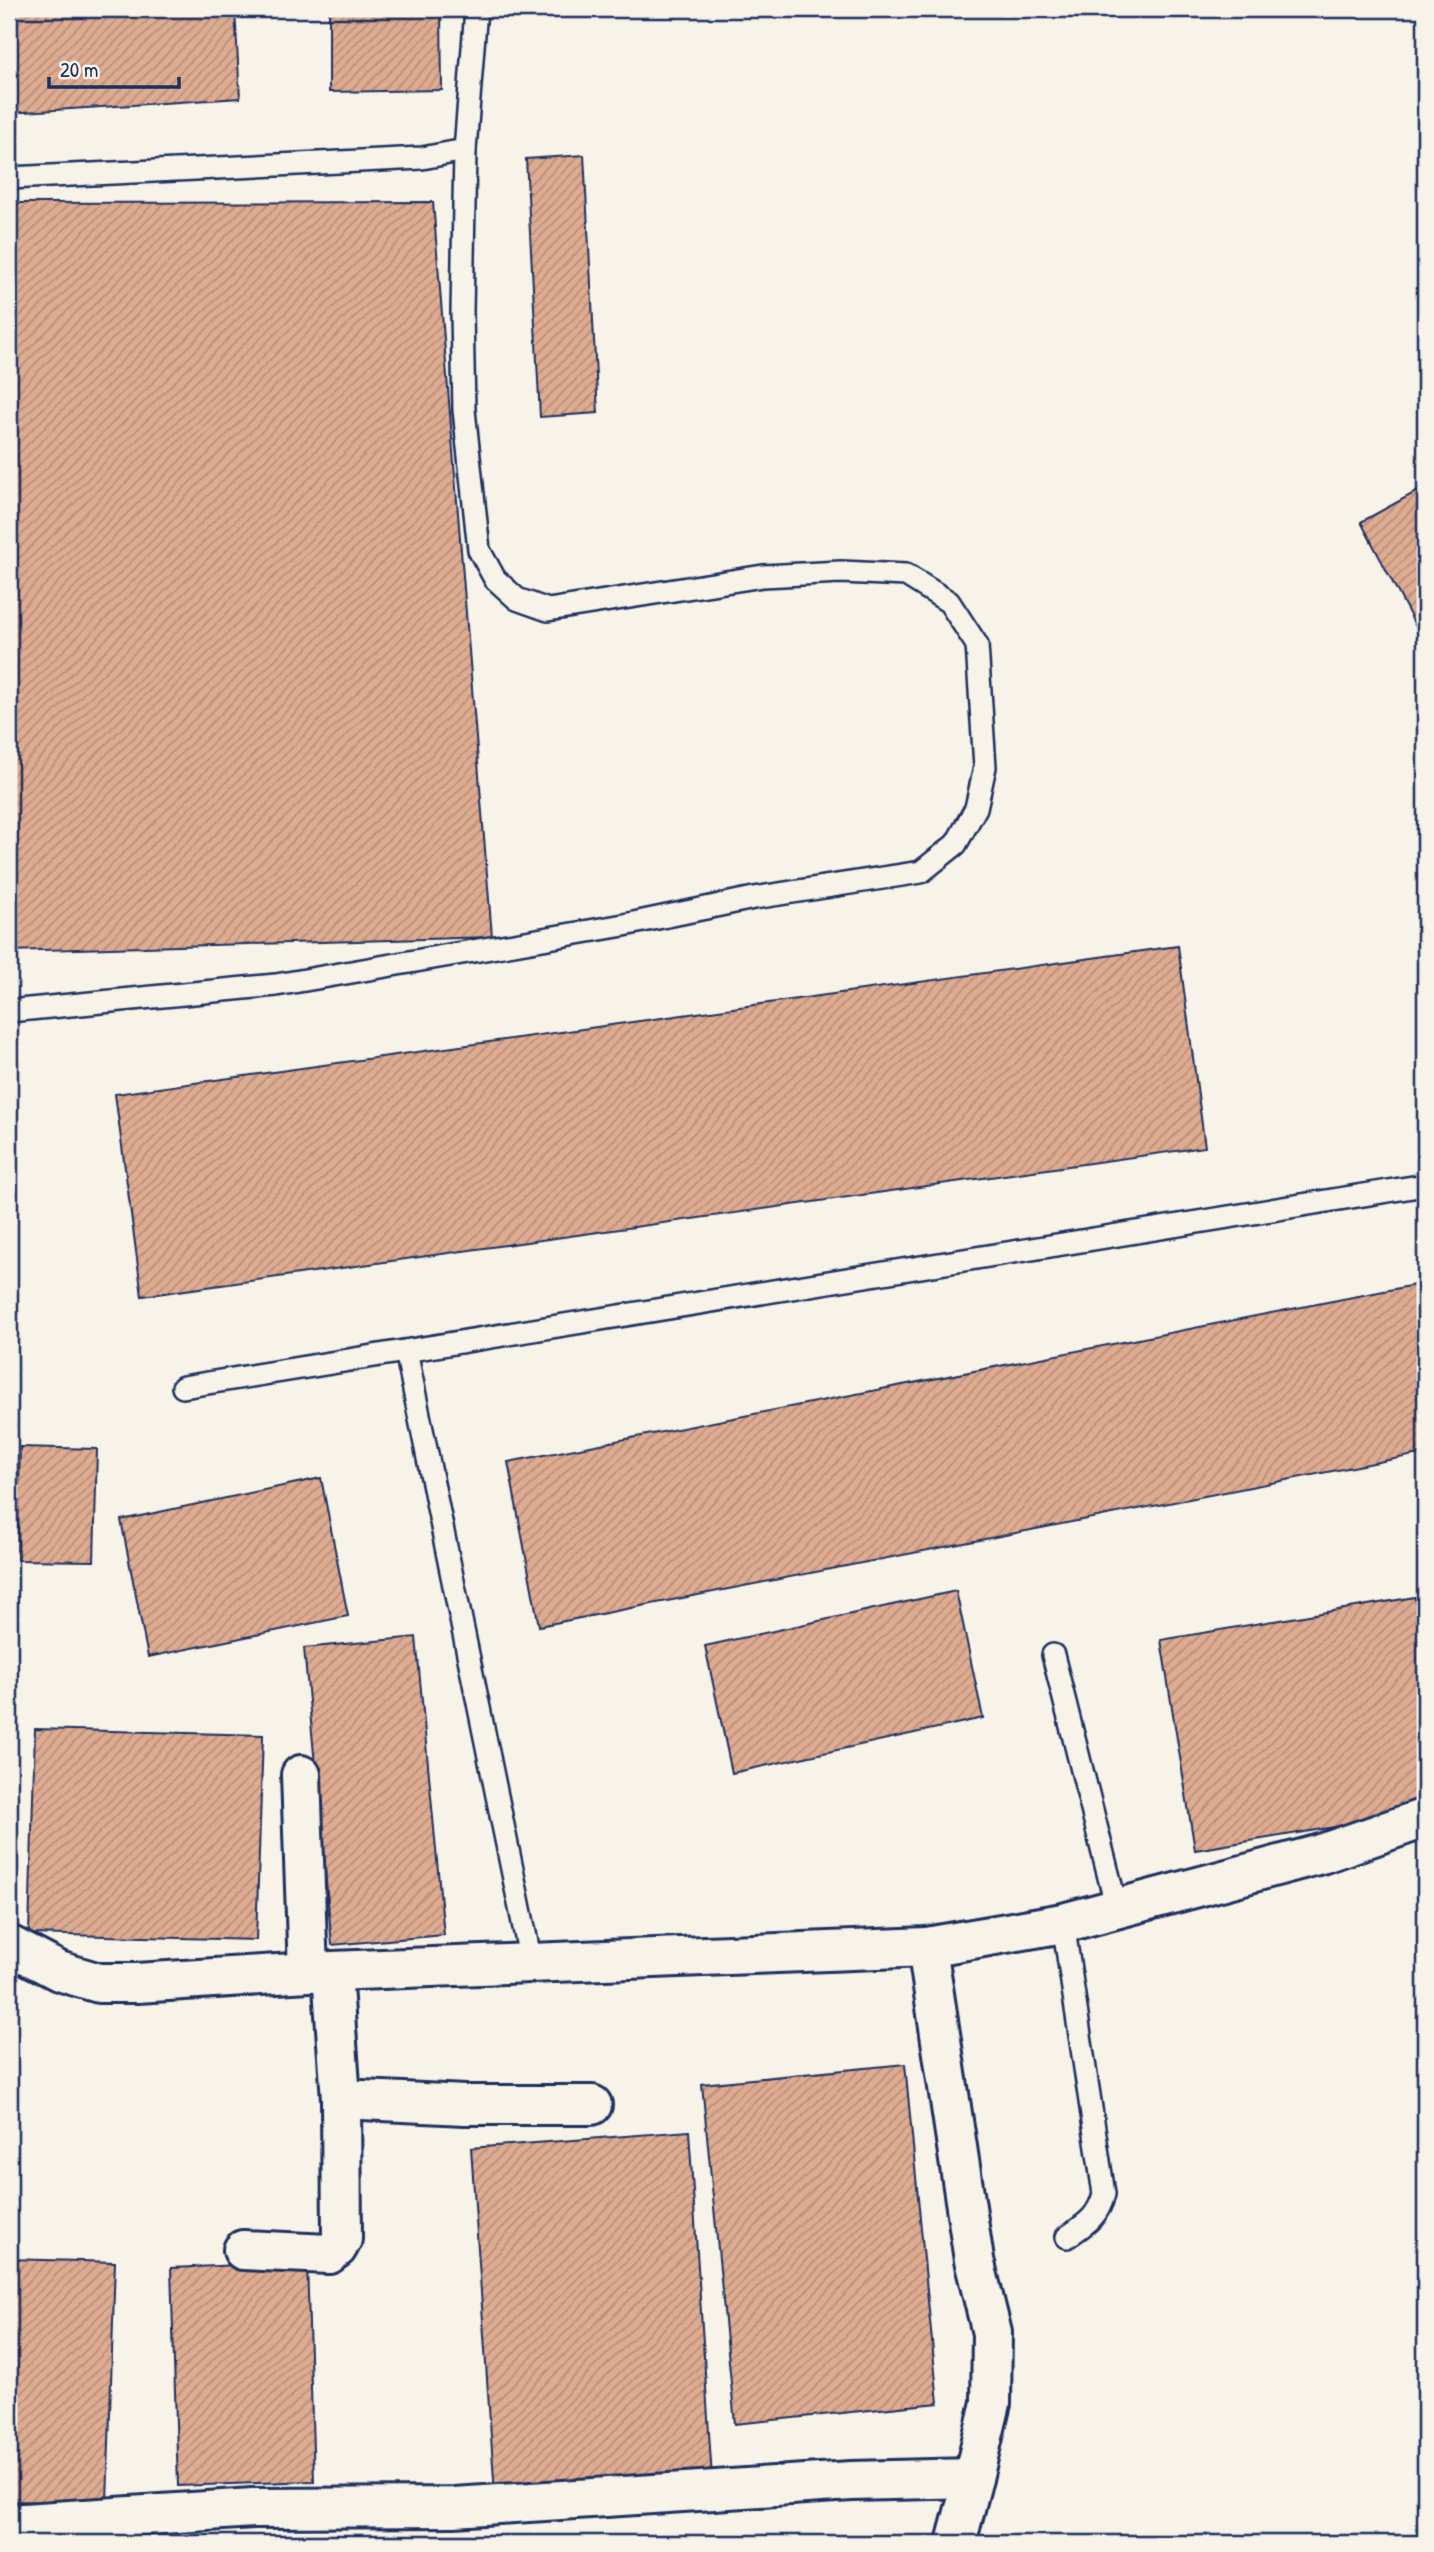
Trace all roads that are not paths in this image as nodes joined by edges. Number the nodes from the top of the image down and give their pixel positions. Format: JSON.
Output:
{"nodes":[{"id":1,"x":476,"y":9,"type":"edge"},
{"id":2,"x":466,"y":150,"type":"junction"},
{"id":3,"x":9,"y":178,"type":"edge"},
{"id":4,"x":9,"y":1011,"type":"edge"},
{"id":5,"x":1425,"y":1185,"type":"edge"},
{"id":6,"x":406,"y":1351,"type":"junction"},
{"id":7,"x":183,"y":1387,"type":"dead end"},
{"id":8,"x":1053,"y":1655,"type":"dead end"},
{"id":9,"x":302,"y":1775,"type":"dead end"},
{"id":10,"x":1425,"y":1818,"type":"edge"},
{"id":11,"x":1117,"y":1909,"type":"junction"},
{"id":12,"x":1063,"y":1923,"type":"junction"},
{"id":13,"x":9,"y":1945,"type":"edge"},
{"id":14,"x":927,"y":1947,"type":"junction"},
{"id":15,"x":531,"y":1962,"type":"junction"},
{"id":16,"x":320,"y":1972,"type":"junction"},
{"id":17,"x":341,"y":2099,"type":"junction"},
{"id":18,"x":592,"y":2105,"type":"dead end"},
{"id":19,"x":1067,"y":2237,"type":"dead end"},
{"id":20,"x":243,"y":2250,"type":"dead end"},
{"id":21,"x":973,"y":2478,"type":"junction"},
{"id":22,"x":9,"y":2524,"type":"edge"},
{"id":23,"x":956,"y":2543,"type":"edge"}],
"edges":[{"from":1,"to":2,"type":"lane"},
{"from":2,"to":3,"type":"lane"},
{"from":2,"to":4,"type":"lane"},
{"from":5,"to":6,"type":"lane"},
{"from":6,"to":7,"type":"lane"},
{"from":6,"to":15,"type":"lane"},
{"from":8,"to":11,"type":"lane"},
{"from":9,"to":16,"type":"street"},
{"from":10,"to":11,"type":"street"},
{"from":11,"to":12,"type":"street"},
{"from":12,"to":14,"type":"street"},
{"from":12,"to":19,"type":"lane"},
{"from":13,"to":16,"type":"street"},
{"from":14,"to":15,"type":"street"},
{"from":14,"to":21,"type":"street"},
{"from":15,"to":16,"type":"street"},
{"from":16,"to":17,"type":"street"},
{"from":17,"to":18,"type":"street"},
{"from":17,"to":20,"type":"street"},
{"from":21,"to":22,"type":"street"},
{"from":21,"to":23,"type":"street"}]}
